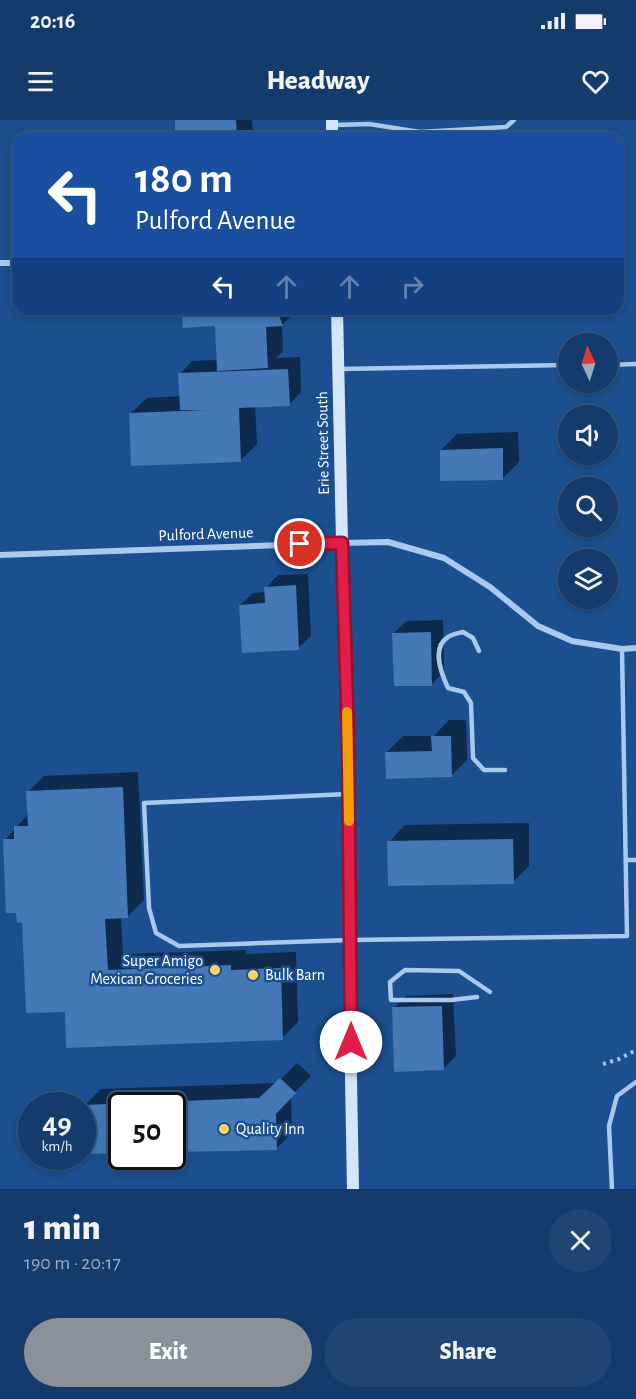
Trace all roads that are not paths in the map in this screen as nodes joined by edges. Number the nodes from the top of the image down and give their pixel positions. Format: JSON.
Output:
{"nodes":[{"id":1,"x":514,"y":120,"type":"edge"},
{"id":2,"x":332,"y":122,"type":"edge"},
{"id":3,"x":337,"y":315,"type":"edge"},
{"id":4,"x":636,"y":364,"type":"edge"},
{"id":5,"x":558,"y":365,"type":"edge"},
{"id":6,"x":618,"y":365,"type":"edge"},
{"id":7,"x":339,"y":369,"type":"junction"},
{"id":8,"x":342,"y":543,"type":"junction"},
{"id":9,"x":0,"y":555,"type":"edge"},
{"id":10,"x":636,"y":648,"type":"edge"},
{"id":11,"x":622,"y":649,"type":"junction"},
{"id":12,"x":480,"y":651,"type":"dead end"},
{"id":13,"x":505,"y":770,"type":"dead end"},
{"id":14,"x":348,"y":794,"type":"junction"},
{"id":15,"x":627,"y":860,"type":"junction"},
{"id":16,"x":636,"y":860,"type":"edge"},
{"id":17,"x":350,"y":940,"type":"junction"},
{"id":18,"x":490,"y":992,"type":"dead end"},
{"id":19,"x":477,"y":997,"type":"dead end"},
{"id":20,"x":636,"y":1082,"type":"edge"},
{"id":21,"x":353,"y":1189,"type":"edge"},
{"id":22,"x":612,"y":1189,"type":"edge"}],
"edges":[{"from":1,"to":2,"type":"lane"},
{"from":3,"to":7,"type":"main road","name":"Erie Street South"},
{"from":4,"to":6,"type":"lane"},
{"from":5,"to":7,"type":"lane"},
{"from":7,"to":8,"type":"main road","name":"Erie Street South"},
{"from":8,"to":9,"type":"street","name":"Pulford Avenue"},
{"from":8,"to":11,"type":"street","name":"Pulford Avenue"},
{"from":8,"to":14,"type":"main road","name":"Erie Street South"},
{"from":10,"to":11,"type":"street","name":"Pulford Avenue"},
{"from":11,"to":15,"type":"lane"},
{"from":12,"to":13,"type":"lane"},
{"from":14,"to":17,"type":"main road","name":"Erie Street South"},
{"from":14,"to":17,"type":"lane"},
{"from":15,"to":16,"type":"lane"},
{"from":15,"to":17,"type":"lane"},
{"from":17,"to":21,"type":"main road","name":"Erie Street South"},
{"from":18,"to":19,"type":"lane"},
{"from":20,"to":22,"type":"lane"}]}
